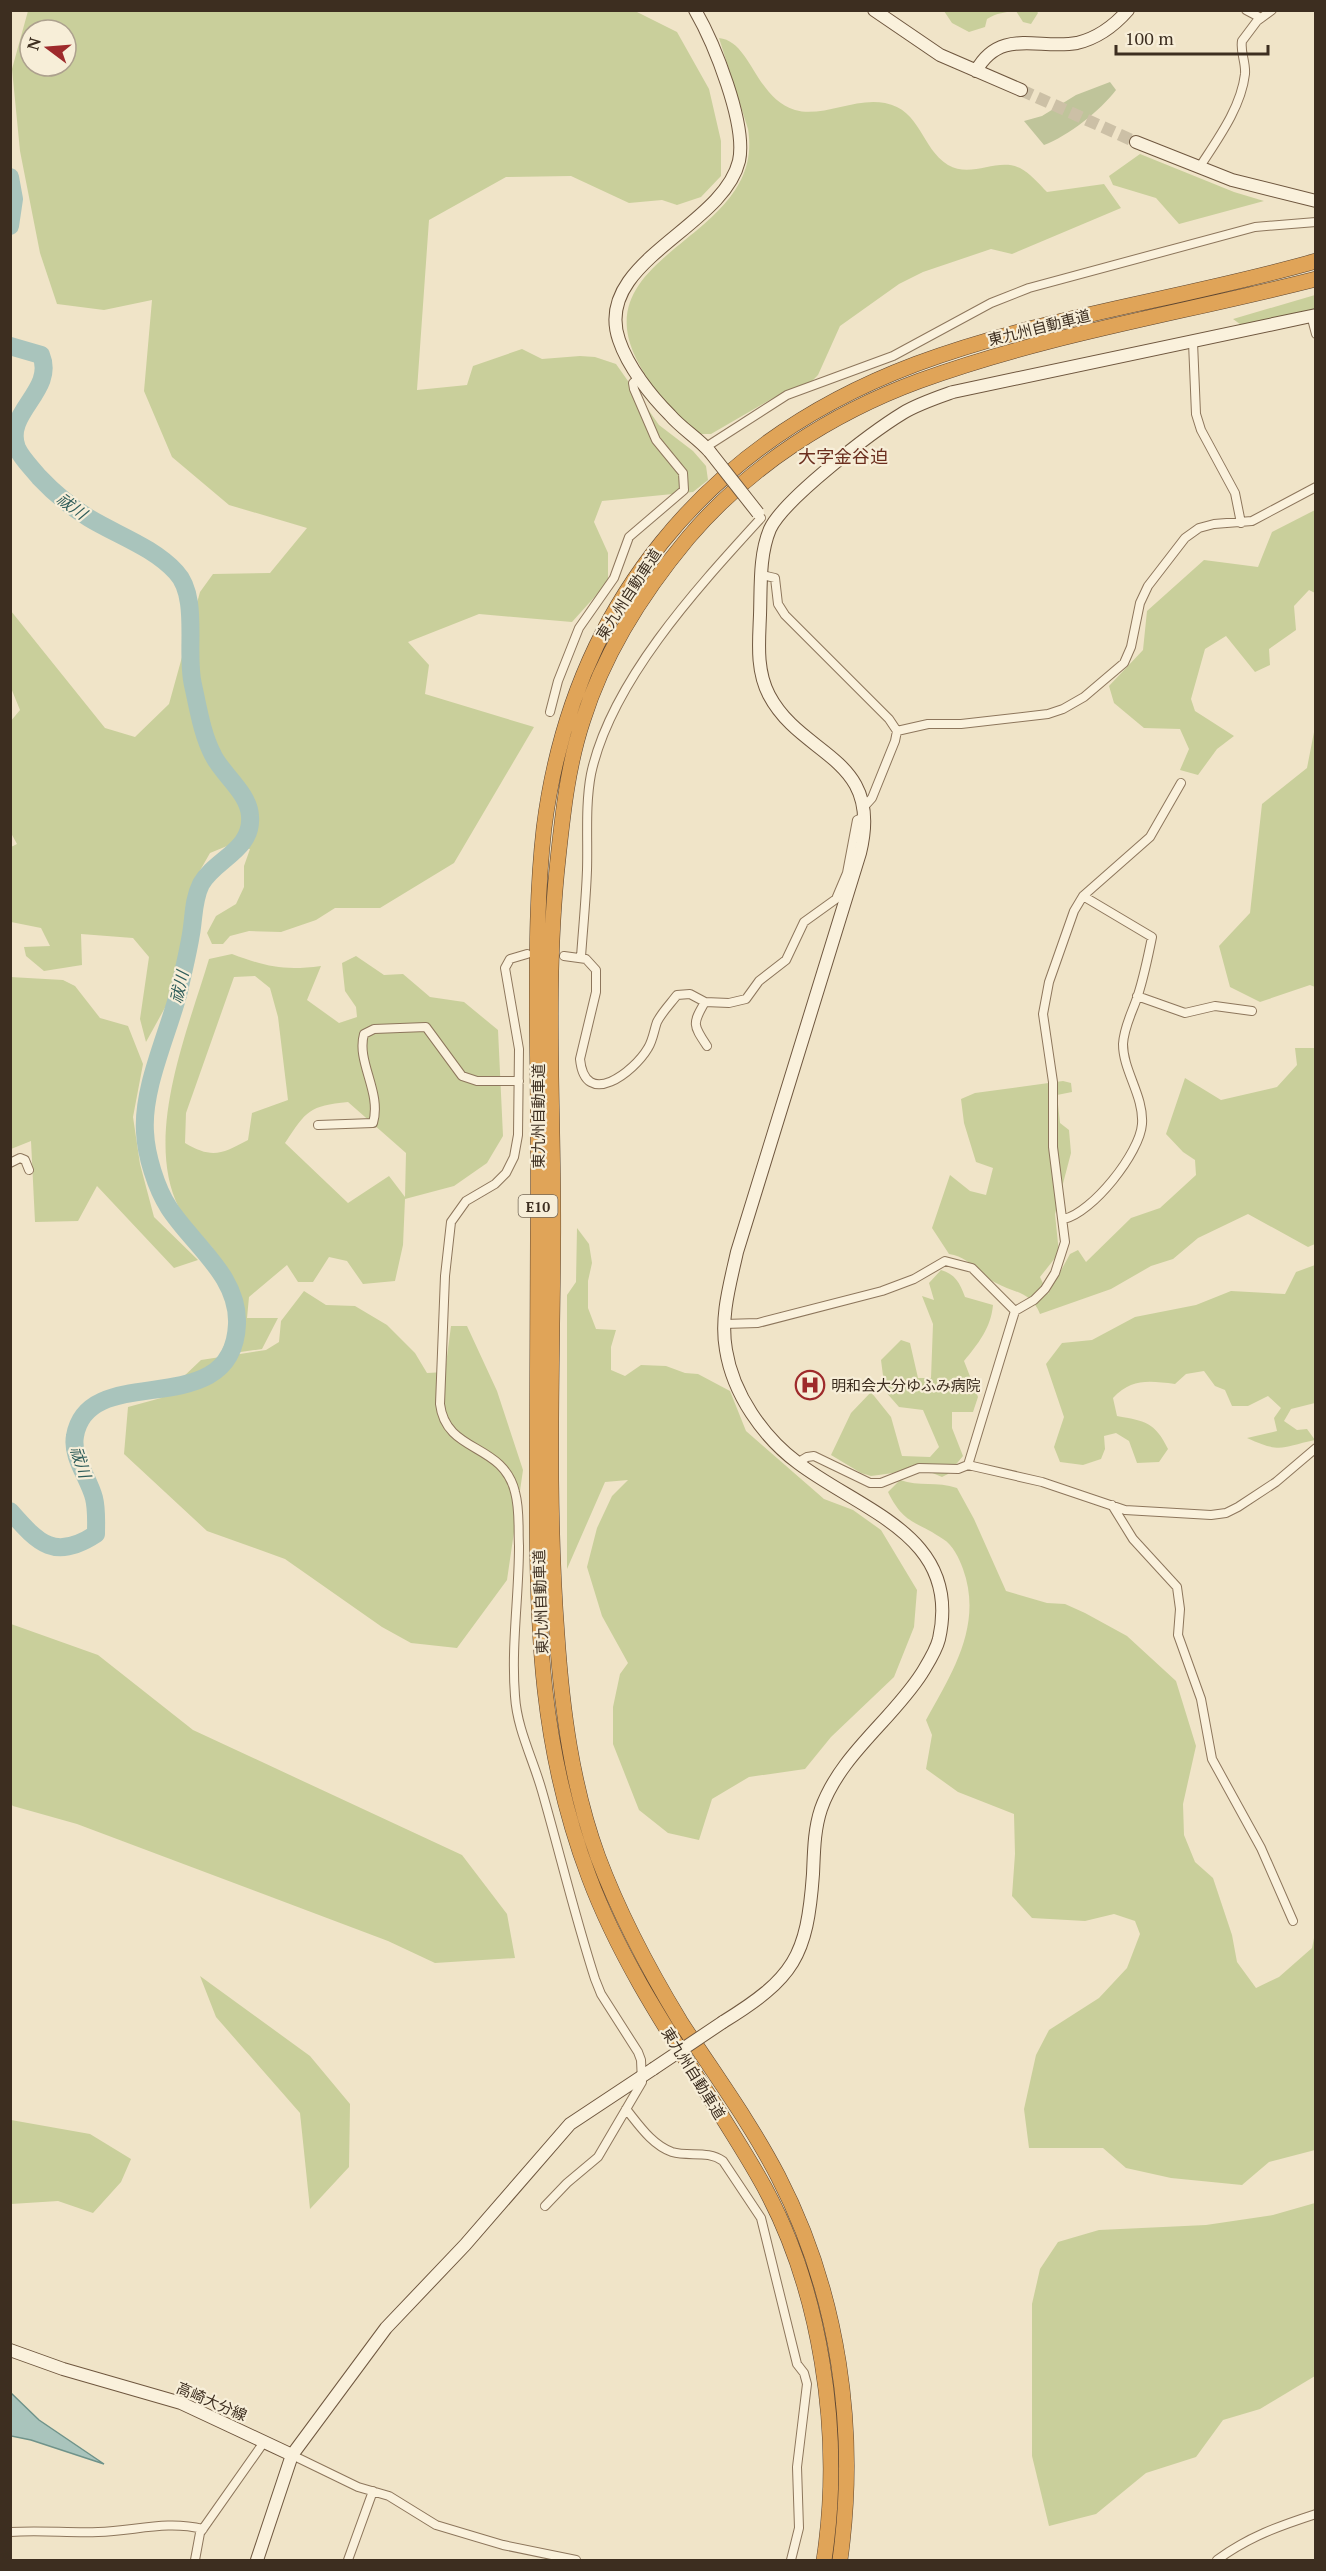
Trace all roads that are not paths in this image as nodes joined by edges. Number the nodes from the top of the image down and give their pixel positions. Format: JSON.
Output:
{"nodes":[{"id":1,"x":695,"y":10,"type":"edge"},
{"id":2,"x":874,"y":10,"type":"edge"},
{"id":3,"x":1128,"y":10,"type":"edge"},
{"id":4,"x":1246,"y":10,"type":"edge"},
{"id":5,"x":1272,"y":10,"type":"edge"},
{"id":6,"x":1261,"y":18,"type":"junction"},
{"id":7,"x":976,"y":71,"type":"junction"},
{"id":8,"x":1021,"y":90,"type":"tunnel mouth"},
{"id":9,"x":1136,"y":142,"type":"tunnel mouth"},
{"id":10,"x":1200,"y":168,"type":"junction"},
{"id":11,"x":1315,"y":200,"type":"edge"},
{"id":12,"x":1316,"y":222,"type":"edge"},
{"id":13,"x":1316,"y":261,"type":"edge"},
{"id":14,"x":1316,"y":279,"type":"edge"},
{"id":15,"x":1313,"y":315,"type":"edge"},
{"id":16,"x":1316,"y":334,"type":"edge"},
{"id":17,"x":1193,"y":342,"type":"junction"},
{"id":18,"x":640,"y":376,"type":"junction"},
{"id":19,"x":708,"y":450,"type":"junction"},
{"id":20,"x":1316,"y":487,"type":"edge"},
{"id":21,"x":760,"y":516,"type":"junction"},
{"id":22,"x":1241,"y":523,"type":"junction"},
{"id":23,"x":771,"y":528,"type":"junction"},
{"id":24,"x":762,"y":575,"type":"junction"},
{"id":25,"x":550,"y":712,"type":"dead end"},
{"id":26,"x":897,"y":731,"type":"junction"},
{"id":27,"x":1180,"y":783,"type":"dead end"},
{"id":28,"x":864,"y":813,"type":"junction"},
{"id":29,"x":1083,"y":896,"type":"junction"},
{"id":30,"x":527,"y":954,"type":"dead end"},
{"id":31,"x":564,"y":956,"type":"dead end"},
{"id":32,"x":581,"y":957,"type":"junction"},
{"id":33,"x":1137,"y":996,"type":"junction"},
{"id":34,"x":705,"y":1002,"type":"junction"},
{"id":35,"x":1252,"y":1011,"type":"dead end"},
{"id":36,"x":707,"y":1046,"type":"dead end"},
{"id":37,"x":519,"y":1082,"type":"junction"},
{"id":38,"x":318,"y":1125,"type":"dead end"},
{"id":39,"x":10,"y":1163,"type":"edge"},
{"id":40,"x":29,"y":1170,"type":"dead end"},
{"id":41,"x":1064,"y":1219,"type":"junction"},
{"id":42,"x":1015,"y":1311,"type":"junction"},
{"id":43,"x":724,"y":1324,"type":"junction"},
{"id":44,"x":1316,"y":1448,"type":"edge"},
{"id":45,"x":797,"y":1463,"type":"junction"},
{"id":46,"x":968,"y":1465,"type":"junction"},
{"id":47,"x":1112,"y":1505,"type":"junction"},
{"id":48,"x":1293,"y":1921,"type":"dead end"},
{"id":49,"x":642,"y":2076,"type":"junction"},
{"id":50,"x":626,"y":2109,"type":"junction"},
{"id":51,"x":545,"y":2206,"type":"dead end"},
{"id":52,"x":10,"y":2350,"type":"edge"},
{"id":53,"x":264,"y":2442,"type":"junction"},
{"id":54,"x":292,"y":2456,"type":"junction"},
{"id":55,"x":373,"y":2491,"type":"junction"},
{"id":56,"x":1316,"y":2514,"type":"edge"},
{"id":57,"x":203,"y":2529,"type":"junction"},
{"id":58,"x":10,"y":2532,"type":"edge"},
{"id":59,"x":195,"y":2560,"type":"edge"},
{"id":60,"x":257,"y":2560,"type":"edge"},
{"id":61,"x":348,"y":2560,"type":"edge"},
{"id":62,"x":576,"y":2560,"type":"edge"},
{"id":63,"x":791,"y":2560,"type":"edge"},
{"id":64,"x":824,"y":2560,"type":"edge"},
{"id":65,"x":840,"y":2560,"type":"edge"},
{"id":66,"x":1217,"y":2560,"type":"edge"}],
"edges":[{"from":1,"to":18,"type":"street"},
{"from":2,"to":7,"type":"street"},
{"from":3,"to":7,"type":"street"},
{"from":4,"to":6,"type":"street"},
{"from":5,"to":6,"type":"street"},
{"from":6,"to":10,"type":"street"},
{"from":7,"to":8,"type":"street"},
{"from":9,"to":10,"type":"street"},
{"from":10,"to":11,"type":"street"},
{"from":12,"to":19,"type":"street"},
{"from":13,"to":64,"type":"highway","name":"東九州自動車道","number":"E10"},
{"from":14,"to":65,"type":"highway","name":"東九州自動車道","number":"E10"},
{"from":15,"to":16,"type":"street"},
{"from":15,"to":17,"type":"street"},
{"from":17,"to":22,"type":"street"},
{"from":17,"to":23,"type":"street"},
{"from":18,"to":19,"type":"street"},
{"from":18,"to":25,"type":"street"},
{"from":19,"to":21,"type":"street","bridge":true},
{"from":20,"to":22,"type":"street"},
{"from":21,"to":23,"type":"street"},
{"from":21,"to":32,"type":"street"},
{"from":22,"to":26,"type":"street"},
{"from":23,"to":24,"type":"street"},
{"from":24,"to":26,"type":"street"},
{"from":24,"to":28,"type":"street"},
{"from":26,"to":28,"type":"street"},
{"from":27,"to":29,"type":"street"},
{"from":28,"to":34,"type":"street"},
{"from":28,"to":43,"type":"street"},
{"from":29,"to":33,"type":"street"},
{"from":29,"to":41,"type":"street"},
{"from":30,"to":37,"type":"street"},
{"from":31,"to":32,"type":"street"},
{"from":32,"to":34,"type":"street"},
{"from":33,"to":35,"type":"street"},
{"from":33,"to":41,"type":"street"},
{"from":34,"to":36,"type":"street"},
{"from":37,"to":38,"type":"street"},
{"from":37,"to":49,"type":"street"},
{"from":39,"to":40,"type":"street"},
{"from":41,"to":42,"type":"street"},
{"from":42,"to":43,"type":"street"},
{"from":42,"to":46,"type":"street"},
{"from":43,"to":45,"type":"street"},
{"from":44,"to":47,"type":"street"},
{"from":45,"to":46,"type":"street"},
{"from":45,"to":49,"type":"street","bridge":true},
{"from":46,"to":47,"type":"street"},
{"from":47,"to":48,"type":"street"},
{"from":49,"to":50,"type":"street"},
{"from":49,"to":54,"type":"street"},
{"from":50,"to":51,"type":"street"},
{"from":50,"to":63,"type":"street"},
{"from":52,"to":53,"type":"street","name":"高崎大分線"},
{"from":53,"to":54,"type":"street","name":"高崎大分線"},
{"from":53,"to":57,"type":"street"},
{"from":54,"to":55,"type":"street"},
{"from":54,"to":60,"type":"street"},
{"from":55,"to":61,"type":"street"},
{"from":55,"to":62,"type":"street"},
{"from":56,"to":66,"type":"street"},
{"from":57,"to":58,"type":"street"},
{"from":57,"to":59,"type":"street"}]}
